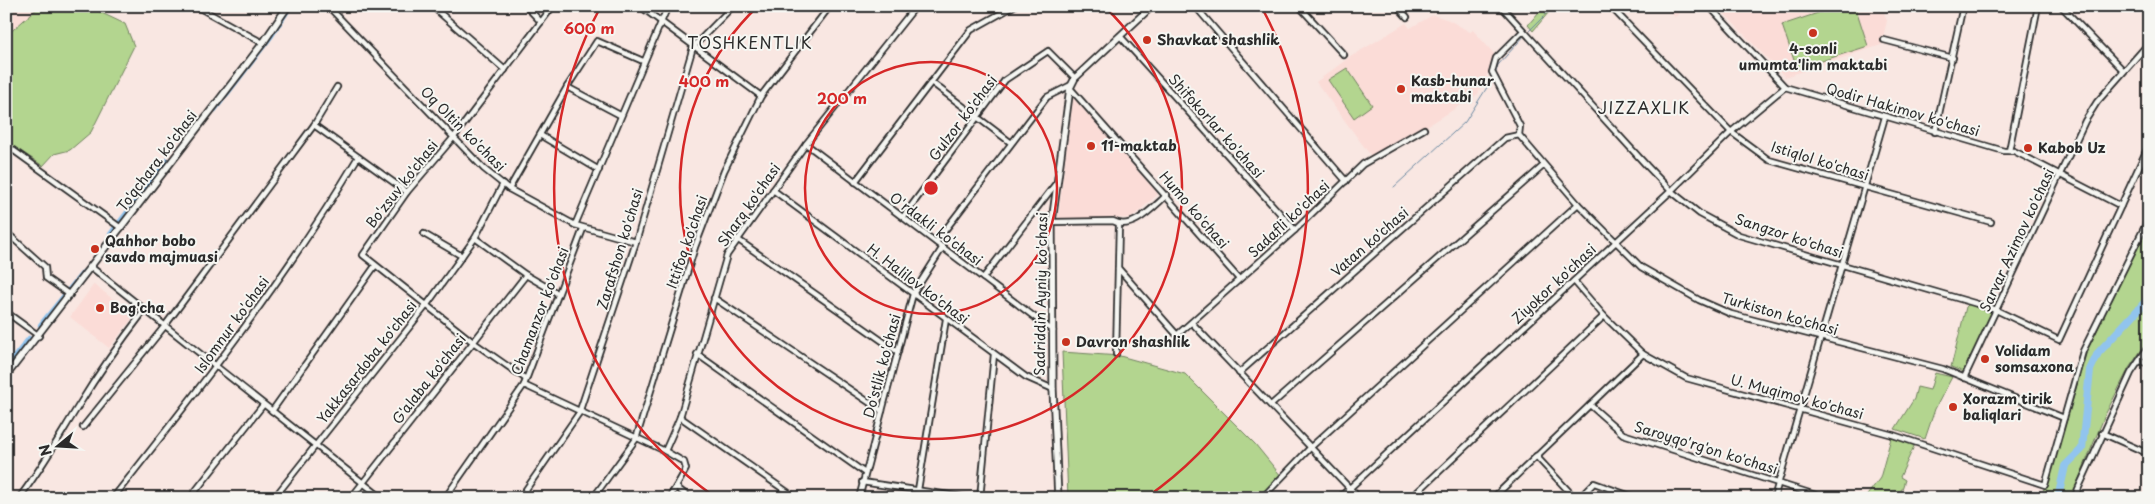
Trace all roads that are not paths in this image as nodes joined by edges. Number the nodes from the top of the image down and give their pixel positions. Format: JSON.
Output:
{"nodes":[{"id":1,"x":196,"y":6,"type":"edge"},
{"id":2,"x":288,"y":6,"type":"edge"},
{"id":3,"x":328,"y":6,"type":"edge"},
{"id":4,"x":432,"y":6,"type":"edge"},
{"id":5,"x":526,"y":6,"type":"edge"},
{"id":6,"x":553,"y":6,"type":"edge"},
{"id":7,"x":640,"y":6,"type":"edge"},
{"id":8,"x":668,"y":6,"type":"edge"},
{"id":9,"x":733,"y":6,"type":"edge"},
{"id":10,"x":830,"y":6,"type":"edge"},
{"id":11,"x":916,"y":6,"type":"edge"},
{"id":12,"x":1014,"y":6,"type":"edge"},
{"id":13,"x":1152,"y":6,"type":"edge"},
{"id":14,"x":1195,"y":6,"type":"edge"},
{"id":15,"x":1299,"y":6,"type":"edge"},
{"id":16,"x":1398,"y":6,"type":"edge"},
{"id":17,"x":1501,"y":6,"type":"edge"},
{"id":18,"x":1610,"y":6,"type":"edge"},
{"id":19,"x":1709,"y":6,"type":"edge"},
{"id":20,"x":1963,"y":6,"type":"edge"},
{"id":21,"x":2038,"y":6,"type":"edge"},
{"id":22,"x":2061,"y":6,"type":"edge"},
{"id":23,"x":2145,"y":6,"type":"edge"},
{"id":24,"x":2149,"y":10,"type":"edge"},
{"id":25,"x":1407,"y":17,"type":"dead end"},
{"id":26,"x":541,"y":22,"type":"junction"},
{"id":27,"x":661,"y":22,"type":"junction"},
{"id":28,"x":1523,"y":30,"type":"junction"},
{"id":29,"x":1120,"y":36,"type":"junction"},
{"id":30,"x":1884,"y":40,"type":"dead end"},
{"id":31,"x":263,"y":43,"type":"junction"},
{"id":32,"x":2149,"y":43,"type":"edge"},
{"id":33,"x":692,"y":47,"type":"junction"},
{"id":34,"x":1344,"y":55,"type":"dead end"},
{"id":35,"x":1953,"y":58,"type":"junction"},
{"id":36,"x":643,"y":61,"type":"junction"},
{"id":37,"x":505,"y":70,"type":"junction"},
{"id":38,"x":2122,"y":70,"type":"junction"},
{"id":39,"x":1074,"y":78,"type":"junction"},
{"id":40,"x":930,"y":82,"type":"junction"},
{"id":41,"x":567,"y":86,"type":"junction"},
{"id":42,"x":337,"y":87,"type":"dead end"},
{"id":43,"x":1071,"y":87,"type":"junction"},
{"id":44,"x":1785,"y":87,"type":"junction"},
{"id":45,"x":761,"y":96,"type":"junction"},
{"id":46,"x":620,"y":115,"type":"junction"},
{"id":47,"x":1885,"y":117,"type":"junction"},
{"id":48,"x":976,"y":118,"type":"junction"},
{"id":49,"x":314,"y":125,"type":"junction"},
{"id":50,"x":1424,"y":129,"type":"dead end"},
{"id":51,"x":1731,"y":132,"type":"junction"},
{"id":52,"x":1935,"y":132,"type":"junction"},
{"id":53,"x":540,"y":134,"type":"junction"},
{"id":54,"x":1519,"y":135,"type":"junction"},
{"id":55,"x":454,"y":137,"type":"junction"},
{"id":56,"x":1010,"y":142,"type":"junction"},
{"id":57,"x":806,"y":144,"type":"junction"},
{"id":58,"x":6,"y":145,"type":"edge"},
{"id":59,"x":2149,"y":145,"type":"edge"},
{"id":60,"x":2009,"y":151,"type":"junction"},
{"id":61,"x":358,"y":157,"type":"junction"},
{"id":62,"x":1543,"y":166,"type":"junction"},
{"id":63,"x":599,"y":170,"type":"junction"},
{"id":64,"x":2060,"y":174,"type":"junction"},
{"id":65,"x":1059,"y":180,"type":"junction"},
{"id":66,"x":1346,"y":181,"type":"junction"},
{"id":67,"x":855,"y":182,"type":"junction"},
{"id":68,"x":503,"y":184,"type":"junction"},
{"id":69,"x":1864,"y":187,"type":"junction"},
{"id":70,"x":509,"y":189,"type":"junction"},
{"id":71,"x":773,"y":190,"type":"junction"},
{"id":72,"x":1671,"y":191,"type":"junction"},
{"id":73,"x":408,"y":192,"type":"junction"},
{"id":74,"x":1167,"y":195,"type":"junction"},
{"id":75,"x":1578,"y":204,"type":"junction"},
{"id":76,"x":2120,"y":206,"type":"junction"},
{"id":77,"x":903,"y":217,"type":"junction"},
{"id":78,"x":2149,"y":218,"type":"edge"},
{"id":79,"x":1052,"y":222,"type":"junction"},
{"id":80,"x":1990,"y":222,"type":"dead end"},
{"id":81,"x":1119,"y":224,"type":"junction"},
{"id":82,"x":575,"y":225,"type":"junction"},
{"id":83,"x":121,"y":228,"type":"junction"},
{"id":84,"x":583,"y":229,"type":"junction"},
{"id":85,"x":1295,"y":230,"type":"junction"},
{"id":86,"x":6,"y":232,"type":"edge"},
{"id":87,"x":424,"y":234,"type":"dead end"},
{"id":88,"x":475,"y":238,"type":"junction"},
{"id":89,"x":737,"y":238,"type":"junction"},
{"id":90,"x":636,"y":242,"type":"junction"},
{"id":91,"x":936,"y":242,"type":"junction"},
{"id":92,"x":1614,"y":243,"type":"junction"},
{"id":93,"x":943,"y":247,"type":"junction"},
{"id":94,"x":462,"y":256,"type":"junction"},
{"id":95,"x":1841,"y":265,"type":"junction"},
{"id":96,"x":375,"y":266,"type":"junction"},
{"id":97,"x":91,"y":267,"type":"junction"},
{"id":98,"x":1118,"y":268,"type":"junction"},
{"id":99,"x":526,"y":275,"type":"junction"},
{"id":100,"x":983,"y":278,"type":"junction"},
{"id":101,"x":1239,"y":279,"type":"junction"},
{"id":102,"x":1574,"y":282,"type":"junction"},
{"id":103,"x":557,"y":293,"type":"junction"},
{"id":104,"x":913,"y":294,"type":"junction"},
{"id":105,"x":70,"y":295,"type":"junction"},
{"id":106,"x":714,"y":298,"type":"junction"},
{"id":107,"x":426,"y":306,"type":"junction"},
{"id":108,"x":1996,"y":310,"type":"junction"},
{"id":109,"x":144,"y":311,"type":"junction"},
{"id":110,"x":6,"y":312,"type":"edge"},
{"id":111,"x":1604,"y":316,"type":"junction"},
{"id":112,"x":946,"y":319,"type":"junction"},
{"id":113,"x":1192,"y":322,"type":"junction"},
{"id":114,"x":164,"y":327,"type":"junction"},
{"id":115,"x":1053,"y":332,"type":"junction"},
{"id":116,"x":39,"y":336,"type":"junction"},
{"id":117,"x":1820,"y":337,"type":"junction"},
{"id":118,"x":473,"y":342,"type":"junction"},
{"id":119,"x":2149,"y":346,"type":"edge"},
{"id":120,"x":898,"y":352,"type":"junction"},
{"id":121,"x":697,"y":354,"type":"junction"},
{"id":122,"x":994,"y":354,"type":"junction"},
{"id":123,"x":1116,"y":354,"type":"dead end"},
{"id":124,"x":1643,"y":354,"type":"junction"},
{"id":125,"x":2140,"y":360,"type":"junction"},
{"id":126,"x":2149,"y":364,"type":"edge"},
{"id":127,"x":216,"y":367,"type":"junction"},
{"id":128,"x":1239,"y":373,"type":"junction"},
{"id":129,"x":6,"y":376,"type":"edge"},
{"id":130,"x":1964,"y":378,"type":"junction"},
{"id":131,"x":526,"y":379,"type":"junction"},
{"id":132,"x":524,"y":385,"type":"junction"},
{"id":133,"x":1053,"y":389,"type":"junction"},
{"id":134,"x":263,"y":405,"type":"junction"},
{"id":135,"x":1271,"y":405,"type":"junction"},
{"id":136,"x":1590,"y":405,"type":"junction"},
{"id":137,"x":882,"y":410,"type":"junction"},
{"id":138,"x":1799,"y":410,"type":"junction"},
{"id":139,"x":272,"y":412,"type":"junction"},
{"id":140,"x":580,"y":413,"type":"junction"},
{"id":141,"x":680,"y":417,"type":"junction"},
{"id":142,"x":2064,"y":418,"type":"junction"},
{"id":143,"x":83,"y":427,"type":"dead end"},
{"id":144,"x":2102,"y":433,"type":"junction"},
{"id":145,"x":636,"y":439,"type":"junction"},
{"id":146,"x":315,"y":446,"type":"junction"},
{"id":147,"x":1311,"y":447,"type":"junction"},
{"id":148,"x":666,"y":451,"type":"junction"},
{"id":149,"x":2149,"y":454,"type":"edge"},
{"id":150,"x":1536,"y":456,"type":"junction"},
{"id":151,"x":865,"y":473,"type":"junction"},
{"id":152,"x":862,"y":482,"type":"junction"},
{"id":153,"x":1779,"y":482,"type":"junction"},
{"id":154,"x":362,"y":483,"type":"junction"},
{"id":155,"x":676,"y":488,"type":"junction"},
{"id":156,"x":1350,"y":488,"type":"junction"},
{"id":157,"x":918,"y":490,"type":"junction"},
{"id":158,"x":19,"y":498,"type":"edge"},
{"id":159,"x":113,"y":498,"type":"edge"},
{"id":160,"x":190,"y":498,"type":"edge"},
{"id":161,"x":274,"y":498,"type":"edge"},
{"id":162,"x":351,"y":498,"type":"edge"},
{"id":163,"x":382,"y":498,"type":"edge"},
{"id":164,"x":444,"y":498,"type":"edge"},
{"id":165,"x":520,"y":498,"type":"edge"},
{"id":166,"x":593,"y":498,"type":"edge"},
{"id":167,"x":669,"y":498,"type":"edge"},
{"id":168,"x":690,"y":498,"type":"edge"},
{"id":169,"x":796,"y":498,"type":"edge"},
{"id":170,"x":859,"y":498,"type":"edge"},
{"id":171,"x":970,"y":498,"type":"edge"},
{"id":172,"x":980,"y":498,"type":"edge"},
{"id":173,"x":1058,"y":498,"type":"edge"},
{"id":174,"x":1262,"y":498,"type":"edge"},
{"id":175,"x":1340,"y":498,"type":"edge"},
{"id":176,"x":1359,"y":498,"type":"edge"},
{"id":177,"x":1410,"y":498,"type":"edge"},
{"id":178,"x":1493,"y":498,"type":"edge"},
{"id":179,"x":1575,"y":498,"type":"edge"},
{"id":180,"x":1579,"y":498,"type":"edge"},
{"id":181,"x":1636,"y":498,"type":"edge"},
{"id":182,"x":1774,"y":498,"type":"edge"},
{"id":183,"x":1825,"y":498,"type":"edge"},
{"id":184,"x":2074,"y":498,"type":"edge"}],
"edges":[{"from":1,"to":31,"type":"street"},
{"from":2,"to":31,"type":"street","name":"To'qchara ko'chasi"},
{"from":3,"to":55,"type":"street","name":"Oq Oltin ko'chasi"},
{"from":4,"to":37,"type":"street"},
{"from":5,"to":26,"type":"street"},
{"from":6,"to":26,"type":"street","name":"Bo'zsuv ko'chasi"},
{"from":7,"to":27,"type":"street"},
{"from":8,"to":27,"type":"street"},
{"from":9,"to":33,"type":"street","name":"Zarafshon ko'chasi"},
{"from":10,"to":45,"type":"street","name":"Ittifoq ko'chasi"},
{"from":11,"to":57,"type":"street","name":"Sharq ko'chasi"},
{"from":12,"to":40,"type":"street"},
{"from":13,"to":29,"type":"street","name":"Sadriddin Ayniy ko'chasi"},
{"from":14,"to":66,"type":"street"},
{"from":15,"to":34,"type":"street"},
{"from":16,"to":25,"type":"street"},
{"from":17,"to":28,"type":"street","name":"Sangzor ko'chasi"},
{"from":18,"to":51,"type":"street","name":"Istiqlol ko'chasi"},
{"from":19,"to":44,"type":"street"},
{"from":20,"to":35,"type":"street"},
{"from":21,"to":60,"type":"street"},
{"from":22,"to":38,"type":"street"},
{"from":23,"to":24,"type":"street"},
{"from":26,"to":37,"type":"street","name":"Bo'zsuv ko'chasi"},
{"from":27,"to":33,"type":"street"},
{"from":27,"to":36,"type":"street"},
{"from":28,"to":54,"type":"street","name":"Turkiston ko'chasi"},
{"from":28,"to":72,"type":"street","name":"Sangzor ko'chasi"},
{"from":29,"to":39,"type":"street","name":"Sadriddin Ayniy ko'chasi"},
{"from":29,"to":85,"type":"street","name":"Shifokorlar ko'chasi"},
{"from":30,"to":35,"type":"street"},
{"from":31,"to":83,"type":"street","name":"To'qchara ko'chasi"},
{"from":32,"to":38,"type":"street","name":"Sarvar Azimov ko'chasi"},
{"from":33,"to":45,"type":"street"},
{"from":33,"to":90,"type":"street","name":"Zarafshon ko'chasi"},
{"from":35,"to":52,"type":"street"},
{"from":36,"to":41,"type":"street"},
{"from":36,"to":46,"type":"street"},
{"from":37,"to":55,"type":"street","name":"Bo'zsuv ko'chasi"},
{"from":38,"to":64,"type":"street","name":"Sarvar Azimov ko'chasi"},
{"from":39,"to":43,"type":"street","name":"Sadriddin Ayniy ko'chasi"},
{"from":39,"to":48,"type":"street","name":"Gulzor ko'chasi"},
{"from":40,"to":48,"type":"street"},
{"from":40,"to":67,"type":"street"},
{"from":41,"to":46,"type":"street"},
{"from":41,"to":53,"type":"street"},
{"from":42,"to":49,"type":"street"},
{"from":43,"to":56,"type":"street"},
{"from":43,"to":65,"type":"street","name":"Sadriddin Ayniy ko'chasi"},
{"from":43,"to":74,"type":"street","name":"Humo ko'chasi"},
{"from":44,"to":47,"type":"street","name":"Qodir Hakimov ko'chasi"},
{"from":44,"to":51,"type":"street","name":"Ziyokor ko'chasi"},
{"from":45,"to":145,"type":"street","name":"Ittifoq ko'chasi"},
{"from":46,"to":63,"type":"street"},
{"from":47,"to":52,"type":"street","name":"Qodir Hakimov ko'chasi"},
{"from":47,"to":69,"type":"street"},
{"from":48,"to":56,"type":"street"},
{"from":48,"to":77,"type":"street","name":"Gulzor ko'chasi"},
{"from":49,"to":61,"type":"street"},
{"from":49,"to":114,"type":"street"},
{"from":50,"to":66,"type":"street","name":"Sadafli ko'chasi"},
{"from":51,"to":69,"type":"street","name":"Istiqlol ko'chasi"},
{"from":51,"to":72,"type":"street","name":"Ziyokor ko'chasi"},
{"from":52,"to":60,"type":"street","name":"Qodir Hakimov ko'chasi"},
{"from":53,"to":63,"type":"street"},
{"from":53,"to":70,"type":"street"},
{"from":54,"to":62,"type":"street","name":"Turkiston ko'chasi"},
{"from":54,"to":128,"type":"street","name":"Vatan ko'chasi"},
{"from":55,"to":68,"type":"street","name":"Oq Oltin ko'chasi"},
{"from":55,"to":73,"type":"street","name":"Bo'zsuv ko'chasi"},
{"from":56,"to":91,"type":"street"},
{"from":57,"to":67,"type":"street","name":"O'rdakli ko'chasi"},
{"from":57,"to":71,"type":"street","name":"Sharq ko'chasi"},
{"from":58,"to":83,"type":"street"},
{"from":59,"to":76,"type":"street"},
{"from":60,"to":64,"type":"street","name":"Qodir Hakimov ko'chasi"},
{"from":61,"to":73,"type":"street"},
{"from":61,"to":127,"type":"street","name":"Islomnur ko'chasi"},
{"from":62,"to":75,"type":"street","name":"Turkiston ko'chasi"},
{"from":62,"to":135,"type":"street"},
{"from":63,"to":82,"type":"street"},
{"from":64,"to":76,"type":"street","name":"Qodir Hakimov ko'chasi"},
{"from":64,"to":108,"type":"street","name":"Sarvar Azimov ko'chasi"},
{"from":65,"to":79,"type":"street","name":"Sadriddin Ayniy ko'chasi"},
{"from":65,"to":100,"type":"street"},
{"from":66,"to":85,"type":"street","name":"Sadafli ko'chasi"},
{"from":67,"to":77,"type":"street","name":"O'rdakli ko'chasi"},
{"from":68,"to":70,"type":"street","name":"Oq Oltin ko'chasi"},
{"from":68,"to":88,"type":"street","name":"Yakkasardoba ko'chasi"},
{"from":69,"to":80,"type":"street","name":"Istiqlol ko'chasi"},
{"from":69,"to":95,"type":"street"},
{"from":70,"to":82,"type":"street","name":"Oq Oltin ko'chasi"},
{"from":71,"to":89,"type":"street","name":"Sharq ko'chasi"},
{"from":71,"to":104,"type":"street","name":"H. Halilov ko'chasi"},
{"from":72,"to":92,"type":"street","name":"Ziyokor ko'chasi"},
{"from":72,"to":95,"type":"street","name":"Sangzor ko'chasi"},
{"from":73,"to":96,"type":"street","name":"Bo'zsuv ko'chasi"},
{"from":74,"to":81,"type":"street"},
{"from":74,"to":101,"type":"street","name":"Humo ko'chasi"},
{"from":75,"to":92,"type":"street","name":"Turkiston ko'chasi"},
{"from":75,"to":147,"type":"street"},
{"from":76,"to":108,"type":"street","name":"Sangzor ko'chasi"},
{"from":77,"to":91,"type":"street","name":"O'rdakli ko'chasi"},
{"from":78,"to":142,"type":"street"},
{"from":79,"to":81,"type":"street"},
{"from":79,"to":115,"type":"street","name":"Sadriddin Ayniy ko'chasi"},
{"from":81,"to":98,"type":"street"},
{"from":82,"to":84,"type":"street","name":"Oq Oltin ko'chasi"},
{"from":83,"to":97,"type":"street","name":"To'qchara ko'chasi"},
{"from":84,"to":90,"type":"street","name":"Oq Oltin ko'chasi"},
{"from":84,"to":103,"type":"street","name":"Chamanzor ko'chasi"},
{"from":85,"to":101,"type":"street","name":"Sadafli ko'chasi"},
{"from":86,"to":105,"type":"street"},
{"from":87,"to":94,"type":"street"},
{"from":88,"to":94,"type":"street","name":"Yakkasardoba ko'chasi"},
{"from":88,"to":99,"type":"street"},
{"from":89,"to":106,"type":"street","name":"Sharq ko'chasi"},
{"from":89,"to":120,"type":"street"},
{"from":90,"to":140,"type":"street","name":"Zarafshon ko'chasi"},
{"from":91,"to":93,"type":"street","name":"O'rdakli ko'chasi"},
{"from":92,"to":102,"type":"street","name":"Ziyokor ko'chasi"},
{"from":92,"to":117,"type":"street","name":"Turkiston ko'chasi"},
{"from":93,"to":100,"type":"street","name":"O'rdakli ko'chasi"},
{"from":93,"to":104,"type":"street","name":"Do'stlik ko'chasi"},
{"from":94,"to":107,"type":"street","name":"Yakkasardoba ko'chasi"},
{"from":95,"to":108,"type":"street","name":"Sangzor ko'chasi"},
{"from":95,"to":117,"type":"street"},
{"from":96,"to":107,"type":"street"},
{"from":96,"to":139,"type":"street"},
{"from":97,"to":105,"type":"street","name":"To'qchara ko'chasi"},
{"from":97,"to":109,"type":"street"},
{"from":98,"to":113,"type":"street","name":"Sadafli ko'chasi"},
{"from":98,"to":123,"type":"street"},
{"from":99,"to":103,"type":"street"},
{"from":99,"to":118,"type":"street","name":"G'alaba ko'chasi"},
{"from":100,"to":115,"type":"street","name":"O'rdakli ko'chasi"},
{"from":101,"to":113,"type":"street","name":"Sadafli ko'chasi"},
{"from":102,"to":111,"type":"street","name":"U. Muqimov ko'chasi"},
{"from":102,"to":156,"type":"street","name":"Ziyokor ko'chasi"},
{"from":103,"to":131,"type":"street","name":"Chamanzor ko'chasi"},
{"from":104,"to":112,"type":"street","name":"H. Halilov ko'chasi"},
{"from":104,"to":120,"type":"street","name":"Do'stlik ko'chasi"},
{"from":105,"to":116,"type":"street","name":"To'qchara ko'chasi"},
{"from":106,"to":121,"type":"street","name":"Sharq ko'chasi"},
{"from":106,"to":137,"type":"street"},
{"from":107,"to":118,"type":"street"},
{"from":107,"to":146,"type":"street","name":"Yakkasardoba ko'chasi"},
{"from":108,"to":130,"type":"street","name":"Sarvar Azimov ko'chasi"},
{"from":109,"to":114,"type":"street"},
{"from":109,"to":158,"type":"street"},
{"from":110,"to":116,"type":"street"},
{"from":111,"to":124,"type":"street","name":"U. Muqimov ko'chasi"},
{"from":111,"to":177,"type":"street"},
{"from":112,"to":122,"type":"street","name":"H. Halilov ko'chasi"},
{"from":112,"to":157,"type":"street"},
{"from":113,"to":128,"type":"street"},
{"from":114,"to":127,"type":"street"},
{"from":114,"to":143,"type":"street"},
{"from":115,"to":133,"type":"street","name":"Sadriddin Ayniy ko'chasi"},
{"from":116,"to":129,"type":"street","name":"To'qchara ko'chasi"},
{"from":117,"to":130,"type":"street","name":"Turkiston ko'chasi"},
{"from":117,"to":138,"type":"street"},
{"from":118,"to":131,"type":"street"},
{"from":118,"to":154,"type":"street","name":"G'alaba ko'chasi"},
{"from":119,"to":125,"type":"street"},
{"from":120,"to":137,"type":"street","name":"Do'stlik ko'chasi"},
{"from":121,"to":141,"type":"street","name":"Sharq ko'chasi"},
{"from":121,"to":151,"type":"street"},
{"from":122,"to":133,"type":"street","name":"H. Halilov ko'chasi"},
{"from":122,"to":172,"type":"street"},
{"from":124,"to":136,"type":"street"},
{"from":124,"to":138,"type":"street","name":"U. Muqimov ko'chasi"},
{"from":125,"to":126,"type":"street"},
{"from":125,"to":144,"type":"street"},
{"from":127,"to":134,"type":"street"},
{"from":127,"to":159,"type":"street","name":"Islomnur ko'chasi"},
{"from":128,"to":135,"type":"street"},
{"from":130,"to":142,"type":"street","name":"Turkiston ko'chasi"},
{"from":131,"to":132,"type":"street","name":"Chamanzor ko'chasi"},
{"from":132,"to":140,"type":"street"},
{"from":132,"to":164,"type":"street","name":"Chamanzor ko'chasi"},
{"from":133,"to":173,"type":"street","name":"Sadriddin Ayniy ko'chasi"},
{"from":134,"to":139,"type":"street"},
{"from":134,"to":160,"type":"street"},
{"from":135,"to":147,"type":"street"},
{"from":136,"to":150,"type":"street"},
{"from":136,"to":153,"type":"street","name":"Saroyqo'rg'on ko'chasi"},
{"from":137,"to":151,"type":"street","name":"Do'stlik ko'chasi"},
{"from":138,"to":142,"type":"street","name":"U. Muqimov ko'chasi"},
{"from":138,"to":153,"type":"street"},
{"from":139,"to":146,"type":"street"},
{"from":140,"to":145,"type":"street"},
{"from":140,"to":165,"type":"street","name":"Zarafshon ko'chasi"},
{"from":141,"to":148,"type":"street","name":"Sharq ko'chasi"},
{"from":141,"to":169,"type":"street"},
{"from":144,"to":149,"type":"street"},
{"from":144,"to":184,"type":"street"},
{"from":145,"to":148,"type":"street"},
{"from":145,"to":166,"type":"street","name":"Ittifoq ko'chasi"},
{"from":146,"to":154,"type":"street"},
{"from":146,"to":161,"type":"street","name":"Yakkasardoba ko'chasi"},
{"from":147,"to":156,"type":"street"},
{"from":147,"to":174,"type":"street"},
{"from":148,"to":155,"type":"street"},
{"from":150,"to":178,"type":"street"},
{"from":150,"to":179,"type":"street"},
{"from":151,"to":152,"type":"street","name":"Do'stlik ko'chasi"},
{"from":152,"to":157,"type":"street"},
{"from":152,"to":170,"type":"street","name":"Do'stlik ko'chasi"},
{"from":153,"to":182,"type":"street"},
{"from":153,"to":183,"type":"street","name":"Saroyqo'rg'on ko'chasi"},
{"from":154,"to":162,"type":"street","name":"G'alaba ko'chasi"},
{"from":154,"to":163,"type":"street"},
{"from":155,"to":167,"type":"street"},
{"from":155,"to":168,"type":"street"},
{"from":156,"to":175,"type":"street","name":"Ziyokor ko'chasi"},
{"from":156,"to":176,"type":"street"},
{"from":157,"to":171,"type":"street"},
{"from":180,"to":181,"type":"street"}]}
